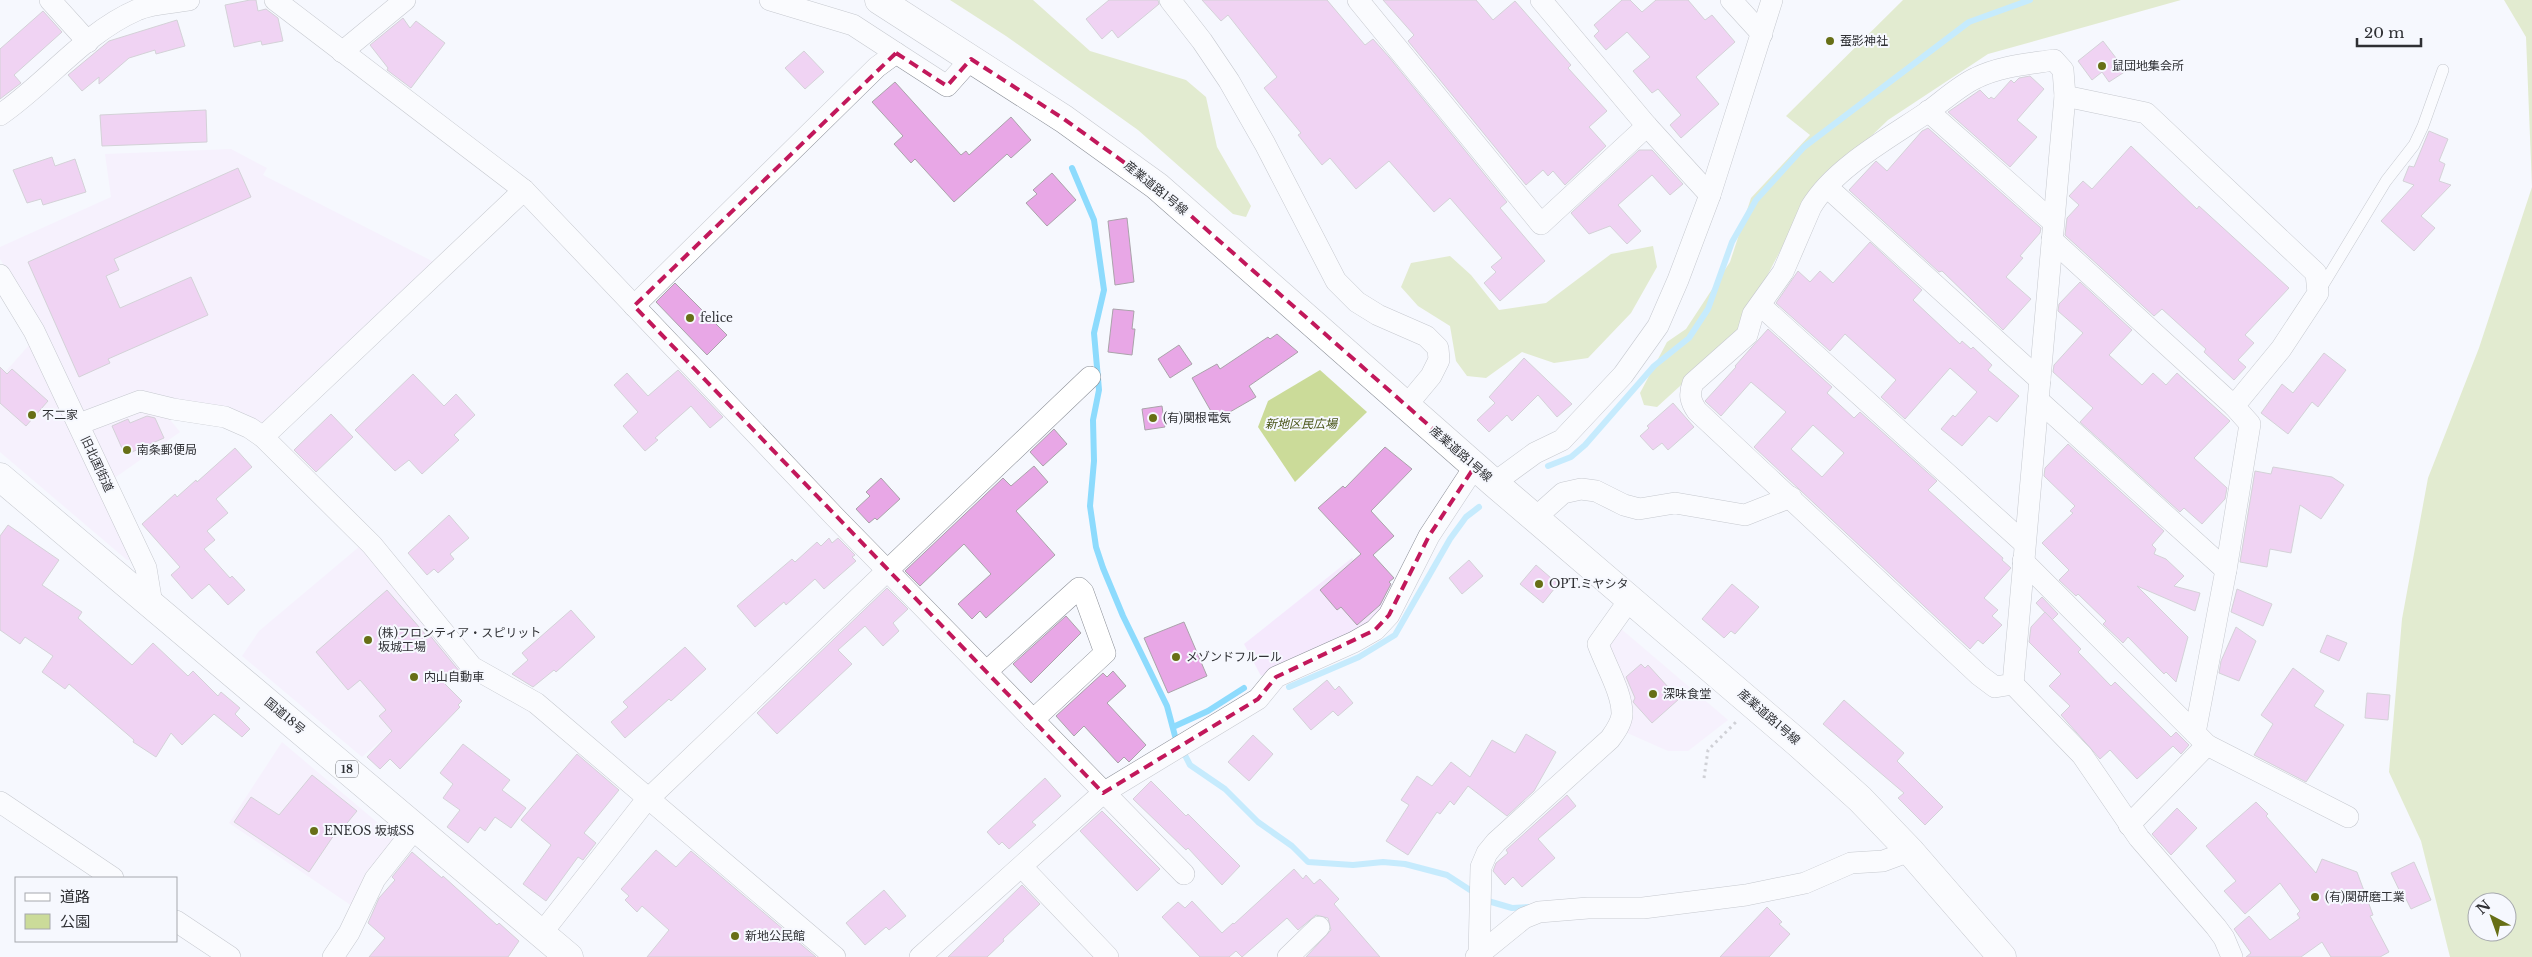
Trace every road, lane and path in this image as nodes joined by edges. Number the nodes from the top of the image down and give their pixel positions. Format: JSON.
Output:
{"nodes":[{"id":1,"x":50,"y":0,"type":"edge"},
{"id":2,"x":189,"y":0,"type":"edge"},
{"id":3,"x":275,"y":0,"type":"edge"},
{"id":4,"x":405,"y":0,"type":"edge"},
{"id":5,"x":770,"y":0,"type":"edge"},
{"id":6,"x":879,"y":0,"type":"edge"},
{"id":7,"x":1170,"y":0,"type":"edge"},
{"id":8,"x":1358,"y":0,"type":"edge"},
{"id":9,"x":1540,"y":0,"type":"edge"},
{"id":10,"x":1731,"y":0,"type":"edge"},
{"id":11,"x":1772,"y":0,"type":"edge"},
{"id":12,"x":1762,"y":34,"type":"junction"},
{"id":13,"x":88,"y":42,"type":"junction"},
{"id":14,"x":342,"y":52,"type":"junction"},
{"id":15,"x":896,"y":52,"type":"junction"},
{"id":16,"x":971,"y":59,"type":"junction"},
{"id":17,"x":2443,"y":70,"type":"dead end"},
{"id":18,"x":2065,"y":96,"type":"junction"},
{"id":19,"x":1928,"y":111,"type":"junction"},
{"id":20,"x":0,"y":115,"type":"edge"},
{"id":21,"x":1647,"y":126,"type":"junction"},
{"id":22,"x":1827,"y":187,"type":"junction"},
{"id":23,"x":524,"y":190,"type":"junction"},
{"id":24,"x":1710,"y":194,"type":"junction"},
{"id":25,"x":2052,"y":231,"type":"junction"},
{"id":26,"x":0,"y":276,"type":"edge"},
{"id":27,"x":2318,"y":293,"type":"junction"},
{"id":28,"x":1760,"y":305,"type":"junction"},
{"id":29,"x":634,"y":306,"type":"junction"},
{"id":30,"x":1090,"y":377,"type":"dead end"},
{"id":31,"x":2040,"y":391,"type":"junction"},
{"id":32,"x":1406,"y":406,"type":"junction"},
{"id":33,"x":2234,"y":406,"type":"junction"},
{"id":34,"x":79,"y":424,"type":"junction"},
{"id":35,"x":263,"y":438,"type":"junction"},
{"id":36,"x":1485,"y":475,"type":"junction"},
{"id":37,"x":0,"y":477,"type":"edge"},
{"id":38,"x":1791,"y":497,"type":"junction"},
{"id":39,"x":1535,"y":518,"type":"junction"},
{"id":40,"x":2024,"y":552,"type":"junction"},
{"id":41,"x":888,"y":570,"type":"junction"},
{"id":42,"x":2226,"y":570,"type":"junction"},
{"id":43,"x":1630,"y":598,"type":"junction"},
{"id":44,"x":152,"y":604,"type":"junction"},
{"id":45,"x":986,"y":671,"type":"junction"},
{"id":46,"x":2013,"y":684,"type":"junction"},
{"id":47,"x":1754,"y":704,"type":"junction"},
{"id":48,"x":1032,"y":720,"type":"junction"},
{"id":49,"x":2201,"y":739,"type":"junction"},
{"id":50,"x":1704,"y":778,"type":"dead end"},
{"id":51,"x":1103,"y":793,"type":"junction"},
{"id":52,"x":649,"y":798,"type":"junction"},
{"id":53,"x":0,"y":802,"type":"edge"},
{"id":54,"x":2348,"y":817,"type":"dead end"},
{"id":55,"x":2129,"y":825,"type":"junction"},
{"id":56,"x":416,"y":827,"type":"junction"},
{"id":57,"x":1910,"y":851,"type":"junction"},
{"id":58,"x":1022,"y":867,"type":"junction"},
{"id":59,"x":1184,"y":874,"type":"dead end"},
{"id":60,"x":112,"y":877,"type":"edge"},
{"id":61,"x":178,"y":922,"type":"edge"},
{"id":62,"x":1319,"y":927,"type":"dead end"},
{"id":63,"x":541,"y":934,"type":"junction"},
{"id":64,"x":1478,"y":956,"type":"edge"},
{"id":65,"x":230,"y":957,"type":"edge"},
{"id":66,"x":333,"y":957,"type":"edge"},
{"id":67,"x":569,"y":957,"type":"edge"},
{"id":68,"x":835,"y":957,"type":"edge"},
{"id":69,"x":920,"y":957,"type":"edge"},
{"id":70,"x":1108,"y":957,"type":"edge"},
{"id":71,"x":1288,"y":957,"type":"edge"},
{"id":72,"x":2002,"y":957,"type":"edge"},
{"id":73,"x":2232,"y":957,"type":"edge"}],
"edges":[{"from":1,"to":13,"type":"street"},
{"from":2,"to":13,"type":"street"},
{"from":3,"to":14,"type":"street"},
{"from":4,"to":14,"type":"street"},
{"from":5,"to":15,"type":"street"},
{"from":6,"to":16,"type":"main road","name":"産業道路1号線"},
{"from":7,"to":32,"type":"street"},
{"from":8,"to":21,"type":"street"},
{"from":9,"to":21,"type":"street"},
{"from":10,"to":12,"type":"street"},
{"from":11,"to":12,"type":"street"},
{"from":12,"to":24,"type":"street"},
{"from":13,"to":20,"type":"street"},
{"from":14,"to":23,"type":"street"},
{"from":15,"to":16,"type":"street"},
{"from":15,"to":29,"type":"street"},
{"from":16,"to":32,"type":"main road","name":"産業道路1号線"},
{"from":17,"to":27,"type":"lane"},
{"from":18,"to":19,"type":"street"},
{"from":18,"to":25,"type":"street"},
{"from":18,"to":27,"type":"street"},
{"from":19,"to":22,"type":"street"},
{"from":19,"to":25,"type":"street"},
{"from":21,"to":24,"type":"street"},
{"from":22,"to":28,"type":"street"},
{"from":22,"to":31,"type":"street"},
{"from":23,"to":29,"type":"street"},
{"from":23,"to":35,"type":"street"},
{"from":24,"to":36,"type":"street"},
{"from":25,"to":31,"type":"street"},
{"from":25,"to":33,"type":"street"},
{"from":26,"to":34,"type":"street","name":"旧北国街道"},
{"from":27,"to":33,"type":"street"},
{"from":28,"to":38,"type":"street"},
{"from":28,"to":40,"type":"street"},
{"from":29,"to":41,"type":"street"},
{"from":30,"to":41,"type":"street"},
{"from":31,"to":40,"type":"street"},
{"from":31,"to":42,"type":"street"},
{"from":32,"to":36,"type":"main road","name":"産業道路1号線"},
{"from":33,"to":42,"type":"street"},
{"from":34,"to":35,"type":"street"},
{"from":34,"to":44,"type":"street","name":"旧北国街道"},
{"from":35,"to":52,"type":"street"},
{"from":36,"to":39,"type":"main road","name":"産業道路1号線"},
{"from":36,"to":51,"type":"street"},
{"from":37,"to":44,"type":"main road","name":"国道18号","number":"18"},
{"from":38,"to":39,"type":"street"},
{"from":38,"to":46,"type":"street"},
{"from":39,"to":43,"type":"main road","name":"産業道路1号線"},
{"from":40,"to":46,"type":"street"},
{"from":40,"to":49,"type":"street"},
{"from":41,"to":45,"type":"street"},
{"from":41,"to":52,"type":"street"},
{"from":42,"to":49,"type":"street"},
{"from":43,"to":47,"type":"main road","name":"産業道路1号線"},
{"from":43,"to":64,"type":"street"},
{"from":44,"to":56,"type":"main road","name":"国道18号","number":"18"},
{"from":45,"to":48,"type":"street"},
{"from":45,"to":48,"type":"street"},
{"from":46,"to":55,"type":"street"},
{"from":47,"to":50,"type":"path"},
{"from":47,"to":57,"type":"main road","name":"産業道路1号線"},
{"from":48,"to":51,"type":"street"},
{"from":49,"to":54,"type":"street"},
{"from":49,"to":55,"type":"street"},
{"from":51,"to":58,"type":"street"},
{"from":51,"to":59,"type":"street"},
{"from":52,"to":63,"type":"street"},
{"from":52,"to":68,"type":"street"},
{"from":53,"to":60,"type":"street"},
{"from":55,"to":73,"type":"street"},
{"from":56,"to":63,"type":"main road","name":"国道18号","number":"18"},
{"from":56,"to":66,"type":"street"},
{"from":57,"to":64,"type":"street"},
{"from":57,"to":72,"type":"main road","name":"産業道路1号線"},
{"from":58,"to":69,"type":"street"},
{"from":58,"to":70,"type":"street"},
{"from":61,"to":65,"type":"street"},
{"from":62,"to":71,"type":"street"},
{"from":63,"to":67,"type":"main road","name":"国道18号","number":"18"}]}
